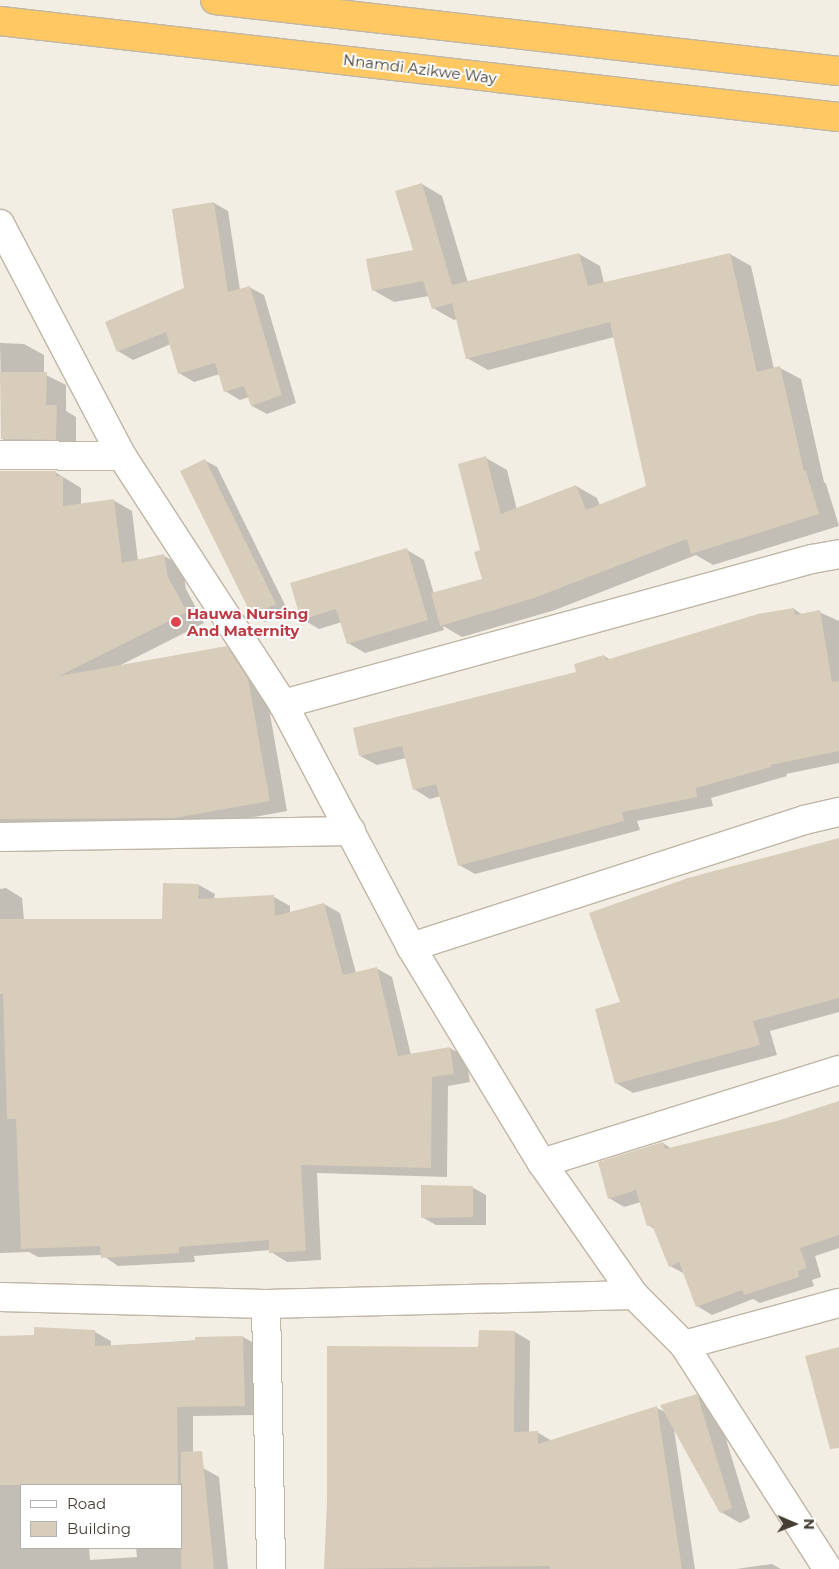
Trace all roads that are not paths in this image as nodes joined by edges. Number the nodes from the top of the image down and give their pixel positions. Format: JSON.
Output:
{"nodes":[{"id":1,"x":215,"y":0,"type":"edge"},
{"id":2,"x":0,"y":21,"type":"edge"},
{"id":3,"x":839,"y":71,"type":"edge"},
{"id":4,"x":839,"y":117,"type":"edge"},
{"id":5,"x":0,"y":224,"type":"edge"},
{"id":6,"x":0,"y":455,"type":"edge"},
{"id":7,"x":122,"y":456,"type":"junction"},
{"id":8,"x":839,"y":554,"type":"edge"},
{"id":9,"x":283,"y":704,"type":"junction"},
{"id":10,"x":839,"y":812,"type":"edge"},
{"id":11,"x":351,"y":831,"type":"junction"},
{"id":12,"x":0,"y":837,"type":"edge"},
{"id":13,"x":411,"y":947,"type":"junction"},
{"id":14,"x":839,"y":1070,"type":"edge"},
{"id":15,"x":542,"y":1163,"type":"junction"},
{"id":16,"x":634,"y":1295,"type":"junction"},
{"id":17,"x":0,"y":1297,"type":"edge"},
{"id":18,"x":839,"y":1303,"type":"edge"},
{"id":19,"x":266,"y":1304,"type":"junction"},
{"id":20,"x":684,"y":1345,"type":"junction"},
{"id":21,"x":830,"y":1564,"type":"edge"},
{"id":22,"x":271,"y":1569,"type":"edge"}],
"edges":[{"from":1,"to":3,"type":"highway"},
{"from":2,"to":4,"type":"highway","name":"Nnamdi Azikwe Way"},
{"from":5,"to":7,"type":"street"},
{"from":6,"to":7,"type":"street"},
{"from":7,"to":9,"type":"street"},
{"from":8,"to":9,"type":"street"},
{"from":9,"to":11,"type":"street"},
{"from":10,"to":13,"type":"street"},
{"from":11,"to":12,"type":"street"},
{"from":11,"to":13,"type":"street"},
{"from":13,"to":15,"type":"street"},
{"from":14,"to":15,"type":"street"},
{"from":15,"to":16,"type":"street"},
{"from":16,"to":19,"type":"street"},
{"from":16,"to":20,"type":"street"},
{"from":17,"to":19,"type":"street"},
{"from":18,"to":20,"type":"street"},
{"from":19,"to":22,"type":"street"},
{"from":20,"to":21,"type":"street"}]}
